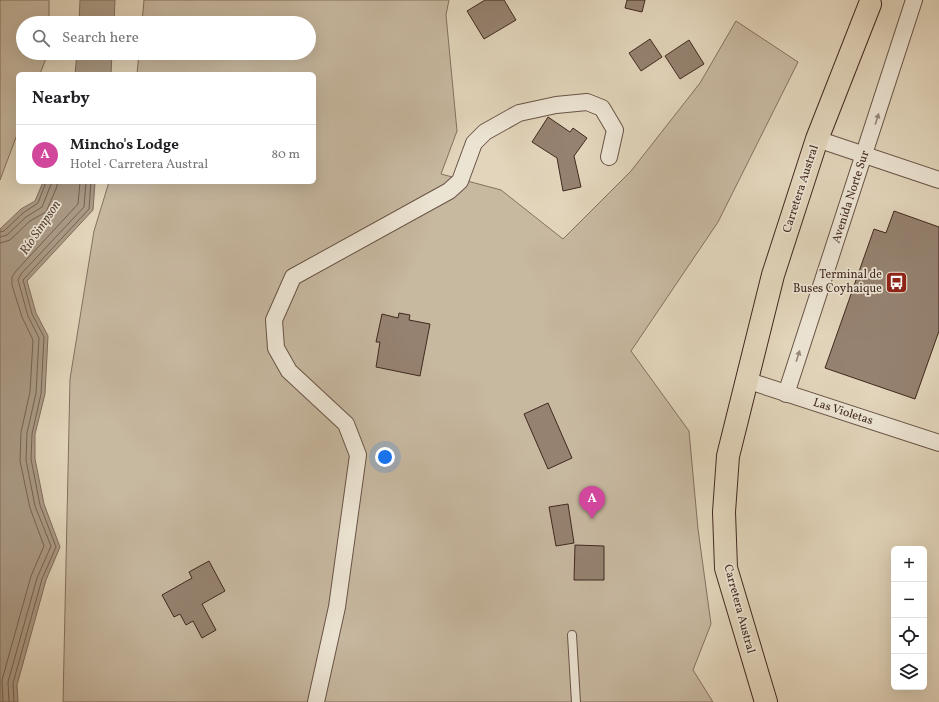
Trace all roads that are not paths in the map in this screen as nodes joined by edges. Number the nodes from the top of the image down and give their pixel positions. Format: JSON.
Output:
{"nodes":[{"id":1,"x":914,"y":0,"type":"edge"},
{"id":2,"x":870,"y":2,"type":"edge"},
{"id":3,"x":822,"y":141,"type":"junction"},
{"id":4,"x":865,"y":156,"type":"junction"},
{"id":5,"x":609,"y":157,"type":"dead end"},
{"id":6,"x":939,"y":180,"type":"edge"},
{"id":7,"x":746,"y":380,"type":"junction"},
{"id":8,"x":786,"y":394,"type":"junction"},
{"id":9,"x":939,"y":444,"type":"edge"},
{"id":10,"x":572,"y":635,"type":"dead end"},
{"id":11,"x":765,"y":700,"type":"edge"},
{"id":12,"x":316,"y":702,"type":"edge"},
{"id":13,"x":576,"y":702,"type":"edge"}],
"edges":[{"from":4,"to":1,"type":"street","name":"Avenida Norte Sur","one_way":true},
{"from":2,"to":3,"type":"highway","name":"Carretera Austral"},
{"from":3,"to":4,"type":"street"},
{"from":3,"to":7,"type":"highway","name":"Carretera Austral"},
{"from":4,"to":6,"type":"street"},
{"from":8,"to":4,"type":"street","name":"Avenida Norte Sur","one_way":true},
{"from":5,"to":12,"type":"street"},
{"from":7,"to":8,"type":"street","name":"Las Violetas"},
{"from":7,"to":11,"type":"highway","name":"Carretera Austral"},
{"from":8,"to":9,"type":"street","name":"Las Violetas"},
{"from":10,"to":13,"type":"lane"}]}
